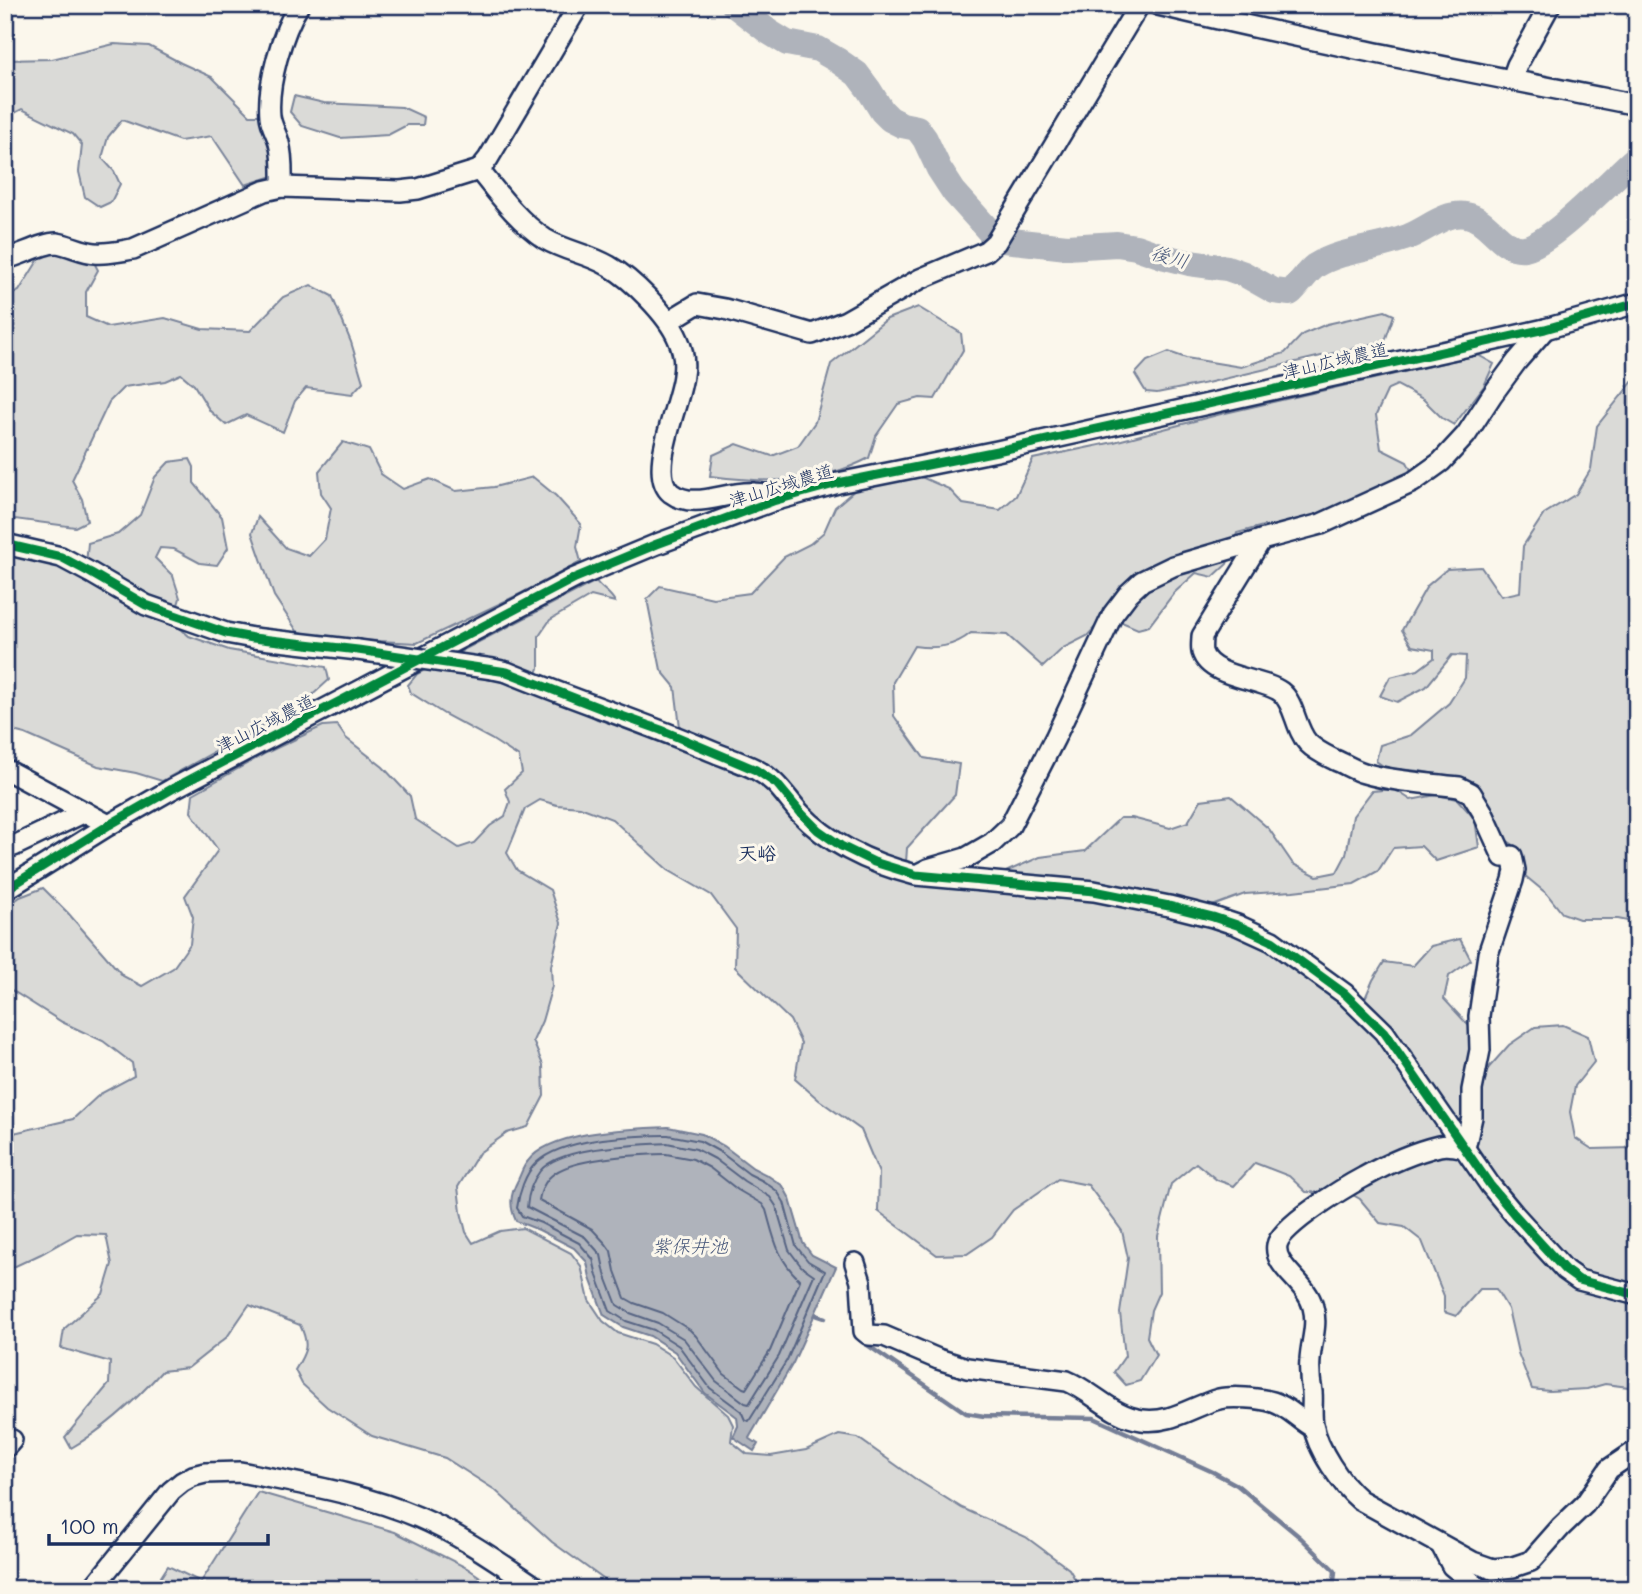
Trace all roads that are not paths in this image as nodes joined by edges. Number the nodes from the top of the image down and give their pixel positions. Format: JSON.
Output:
{"nodes":[{"id":1,"x":299,"y":5,"type":"edge"},
{"id":2,"x":579,"y":5,"type":"edge"},
{"id":3,"x":1139,"y":5,"type":"edge"},
{"id":4,"x":1158,"y":5,"type":"edge"},
{"id":5,"x":1550,"y":5,"type":"edge"},
{"id":6,"x":1511,"y":79,"type":"junction"},
{"id":7,"x":1637,"y":105,"type":"edge"},
{"id":8,"x":479,"y":170,"type":"junction"},
{"id":9,"x":282,"y":187,"type":"junction"},
{"id":10,"x":5,"y":259,"type":"edge"},
{"id":11,"x":1637,"y":303,"type":"edge"},
{"id":12,"x":669,"y":321,"type":"junction"},
{"id":13,"x":1545,"y":329,"type":"junction"},
{"id":14,"x":773,"y":501,"type":"junction"},
{"id":15,"x":1261,"y":540,"type":"junction"},
{"id":16,"x":5,"y":544,"type":"edge"},
{"id":17,"x":5,"y":769,"type":"edge"},
{"id":18,"x":85,"y":812,"type":"junction"},
{"id":19,"x":109,"y":825,"type":"junction"},
{"id":20,"x":14,"y":846,"type":"dead end"},
{"id":21,"x":916,"y":875,"type":"junction"},
{"id":22,"x":5,"y":890,"type":"edge"},
{"id":23,"x":1465,"y":1148,"type":"junction"},
{"id":24,"x":855,"y":1263,"type":"dead end"},
{"id":25,"x":1637,"y":1296,"type":"edge"},
{"id":26,"x":1314,"y":1427,"type":"junction"},
{"id":27,"x":1637,"y":1450,"type":"edge"},
{"id":28,"x":1441,"y":1545,"type":"junction"},
{"id":29,"x":92,"y":1589,"type":"edge"},
{"id":30,"x":539,"y":1589,"type":"edge"},
{"id":31,"x":1480,"y":1589,"type":"edge"}],
"edges":[{"from":1,"to":9,"type":"street"},
{"from":2,"to":8,"type":"street"},
{"from":3,"to":12,"type":"street"},
{"from":4,"to":6,"type":"street"},
{"from":5,"to":6,"type":"street"},
{"from":6,"to":7,"type":"street"},
{"from":8,"to":9,"type":"street"},
{"from":8,"to":12,"type":"street"},
{"from":9,"to":10,"type":"street"},
{"from":11,"to":13,"type":"street","name":"津山広域農道"},
{"from":12,"to":14,"type":"street"},
{"from":13,"to":14,"type":"street","name":"津山広域農道"},
{"from":13,"to":15,"type":"street"},
{"from":14,"to":19,"type":"street","name":"津山広域農道"},
{"from":15,"to":21,"type":"street"},
{"from":15,"to":23,"type":"street"},
{"from":16,"to":21,"type":"street","bridge":true},
{"from":17,"to":18,"type":"street"},
{"from":18,"to":19,"type":"street"},
{"from":18,"to":20,"type":"street"},
{"from":19,"to":22,"type":"street","name":"津山広域農道"},
{"from":21,"to":23,"type":"street"},
{"from":23,"to":25,"type":"street"},
{"from":23,"to":26,"type":"street"},
{"from":24,"to":26,"type":"street"},
{"from":26,"to":28,"type":"street"},
{"from":27,"to":28,"type":"street"},
{"from":28,"to":31,"type":"street"},
{"from":29,"to":30,"type":"street"}]}
